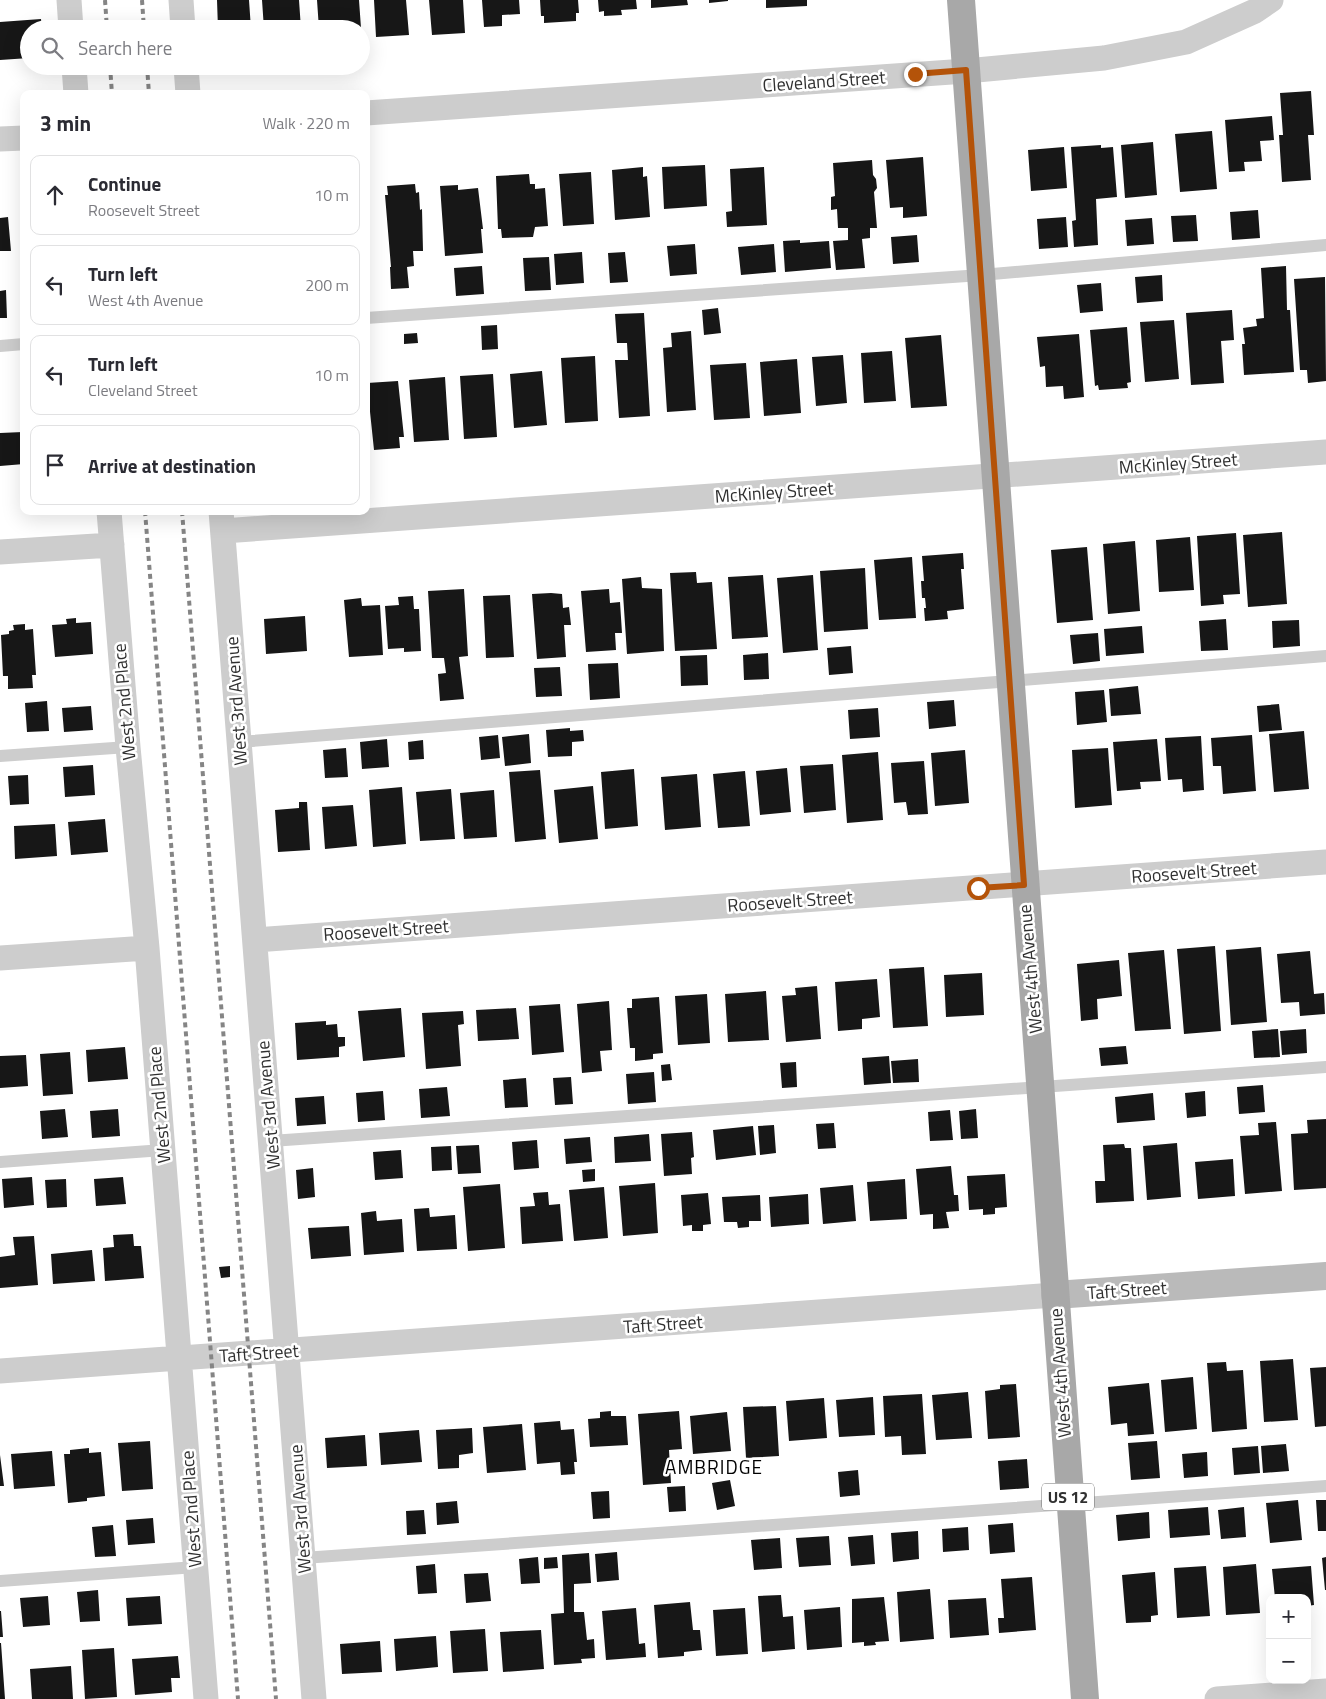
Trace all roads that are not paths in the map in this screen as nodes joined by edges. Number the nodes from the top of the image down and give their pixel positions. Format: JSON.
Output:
{"nodes":[{"id":1,"x":68,"y":0,"type":"edge"},
{"id":2,"x":181,"y":0,"type":"edge"},
{"id":3,"x":961,"y":0,"type":"edge"},
{"id":4,"x":1271,"y":0,"type":"edge"},
{"id":5,"x":70,"y":20,"type":"edge"},
{"id":6,"x":182,"y":20,"type":"edge"},
{"id":7,"x":966,"y":70,"type":"junction"},
{"id":8,"x":75,"y":75,"type":"edge"},
{"id":9,"x":187,"y":75,"type":"edge"},
{"id":10,"x":76,"y":90,"type":"edge"},
{"id":11,"x":188,"y":90,"type":"edge"},
{"id":12,"x":370,"y":114,"type":"edge"},
{"id":13,"x":20,"y":138,"type":"edge"},
{"id":14,"x":0,"y":139,"type":"edge"},
{"id":15,"x":1326,"y":245,"type":"edge"},
{"id":16,"x":981,"y":275,"type":"junction"},
{"id":17,"x":370,"y":318,"type":"edge"},
{"id":18,"x":20,"y":344,"type":"edge"},
{"id":19,"x":0,"y":346,"type":"edge"},
{"id":20,"x":1326,"y":452,"type":"edge"},
{"id":21,"x":995,"y":476,"type":"junction"},
{"id":22,"x":370,"y":512,"type":"edge"},
{"id":23,"x":109,"y":515,"type":"edge"},
{"id":24,"x":325,"y":515,"type":"edge"},
{"id":25,"x":222,"y":521,"type":"edge"},
{"id":26,"x":112,"y":545,"type":"junction"},
{"id":27,"x":0,"y":552,"type":"edge"},
{"id":28,"x":1326,"y":656,"type":"edge"},
{"id":29,"x":1010,"y":680,"type":"junction"},
{"id":30,"x":239,"y":742,"type":"junction"},
{"id":31,"x":128,"y":747,"type":"junction"},
{"id":32,"x":0,"y":756,"type":"edge"},
{"id":33,"x":1326,"y":862,"type":"edge"},
{"id":34,"x":1024,"y":885,"type":"junction"},
{"id":35,"x":255,"y":940,"type":"junction"},
{"id":36,"x":147,"y":948,"type":"junction"},
{"id":37,"x":0,"y":958,"type":"edge"},
{"id":38,"x":1326,"y":1067,"type":"edge"},
{"id":39,"x":1040,"y":1087,"type":"junction"},
{"id":40,"x":271,"y":1141,"type":"junction"},
{"id":41,"x":163,"y":1150,"type":"junction"},
{"id":42,"x":0,"y":1162,"type":"edge"},
{"id":43,"x":1326,"y":1276,"type":"edge"},
{"id":44,"x":1055,"y":1295,"type":"junction"},
{"id":45,"x":287,"y":1351,"type":"junction"},
{"id":46,"x":180,"y":1358,"type":"junction"},
{"id":47,"x":0,"y":1371,"type":"edge"},
{"id":48,"x":1326,"y":1486,"type":"edge"},
{"id":49,"x":1069,"y":1504,"type":"junction"},
{"id":50,"x":304,"y":1558,"type":"junction"},
{"id":51,"x":196,"y":1567,"type":"junction"},
{"id":52,"x":0,"y":1581,"type":"edge"},
{"id":53,"x":1326,"y":1691,"type":"edge"},
{"id":54,"x":206,"y":1699,"type":"edge"},
{"id":55,"x":314,"y":1699,"type":"edge"},
{"id":56,"x":1085,"y":1699,"type":"edge"},
{"id":57,"x":1216,"y":1699,"type":"edge"}],
"edges":[{"from":1,"to":5,"type":"street"},
{"from":2,"to":6,"type":"street"},
{"from":3,"to":7,"type":"main road","name":"West 4th Avenue","number":"US 12"},
{"from":4,"to":7,"type":"street","name":"Cleveland Street"},
{"from":7,"to":12,"type":"street","name":"Cleveland Street"},
{"from":7,"to":16,"type":"main road","name":"West 4th Avenue","number":"US 12"},
{"from":8,"to":10,"type":"street"},
{"from":9,"to":11,"type":"street"},
{"from":13,"to":14,"type":"street"},
{"from":15,"to":16,"type":"lane"},
{"from":16,"to":17,"type":"lane"},
{"from":16,"to":21,"type":"main road","name":"West 4th Avenue","number":"US 12"},
{"from":18,"to":19,"type":"lane"},
{"from":20,"to":21,"type":"street","name":"McKinley Street"},
{"from":21,"to":22,"type":"street","name":"McKinley Street"},
{"from":21,"to":29,"type":"main road","name":"West 4th Avenue","number":"US 12"},
{"from":23,"to":26,"type":"street","name":"West 2nd Place"},
{"from":24,"to":25,"type":"street","name":"McKinley Street"},
{"from":25,"to":30,"type":"street","name":"West 3rd Avenue"},
{"from":26,"to":27,"type":"street"},
{"from":26,"to":31,"type":"street","name":"West 2nd Place"},
{"from":28,"to":29,"type":"lane"},
{"from":29,"to":30,"type":"lane"},
{"from":29,"to":34,"type":"main road","name":"West 4th Avenue","number":"US 12"},
{"from":30,"to":35,"type":"street","name":"West 3rd Avenue"},
{"from":31,"to":32,"type":"lane"},
{"from":31,"to":36,"type":"street","name":"West 2nd Place"},
{"from":33,"to":34,"type":"street","name":"Roosevelt Street"},
{"from":34,"to":35,"type":"street","name":"Roosevelt Street"},
{"from":34,"to":39,"type":"main road","name":"West 4th Avenue","number":"US 12"},
{"from":35,"to":40,"type":"street","name":"West 3rd Avenue"},
{"from":36,"to":37,"type":"street"},
{"from":36,"to":41,"type":"street","name":"West 2nd Place"},
{"from":38,"to":39,"type":"lane"},
{"from":39,"to":40,"type":"lane"},
{"from":39,"to":44,"type":"main road","name":"West 4th Avenue","number":"US 12"},
{"from":40,"to":45,"type":"street","name":"West 3rd Avenue"},
{"from":41,"to":42,"type":"lane"},
{"from":41,"to":46,"type":"street","name":"West 2nd Place"},
{"from":43,"to":44,"type":"street","name":"Taft Street"},
{"from":44,"to":45,"type":"street","name":"Taft Street"},
{"from":44,"to":49,"type":"main road","name":"West 4th Avenue","number":"US 12"},
{"from":45,"to":46,"type":"street","name":"Taft Street"},
{"from":45,"to":50,"type":"street","name":"West 3rd Avenue"},
{"from":46,"to":47,"type":"street","name":"Taft Street"},
{"from":46,"to":51,"type":"street","name":"West 2nd Place"},
{"from":48,"to":49,"type":"lane"},
{"from":49,"to":50,"type":"lane"},
{"from":49,"to":56,"type":"main road","name":"West 4th Avenue","number":"US 12"},
{"from":50,"to":55,"type":"street","name":"West 3rd Avenue"},
{"from":51,"to":52,"type":"lane"},
{"from":51,"to":54,"type":"street","name":"West 2nd Place"},
{"from":53,"to":57,"type":"street"}]}
